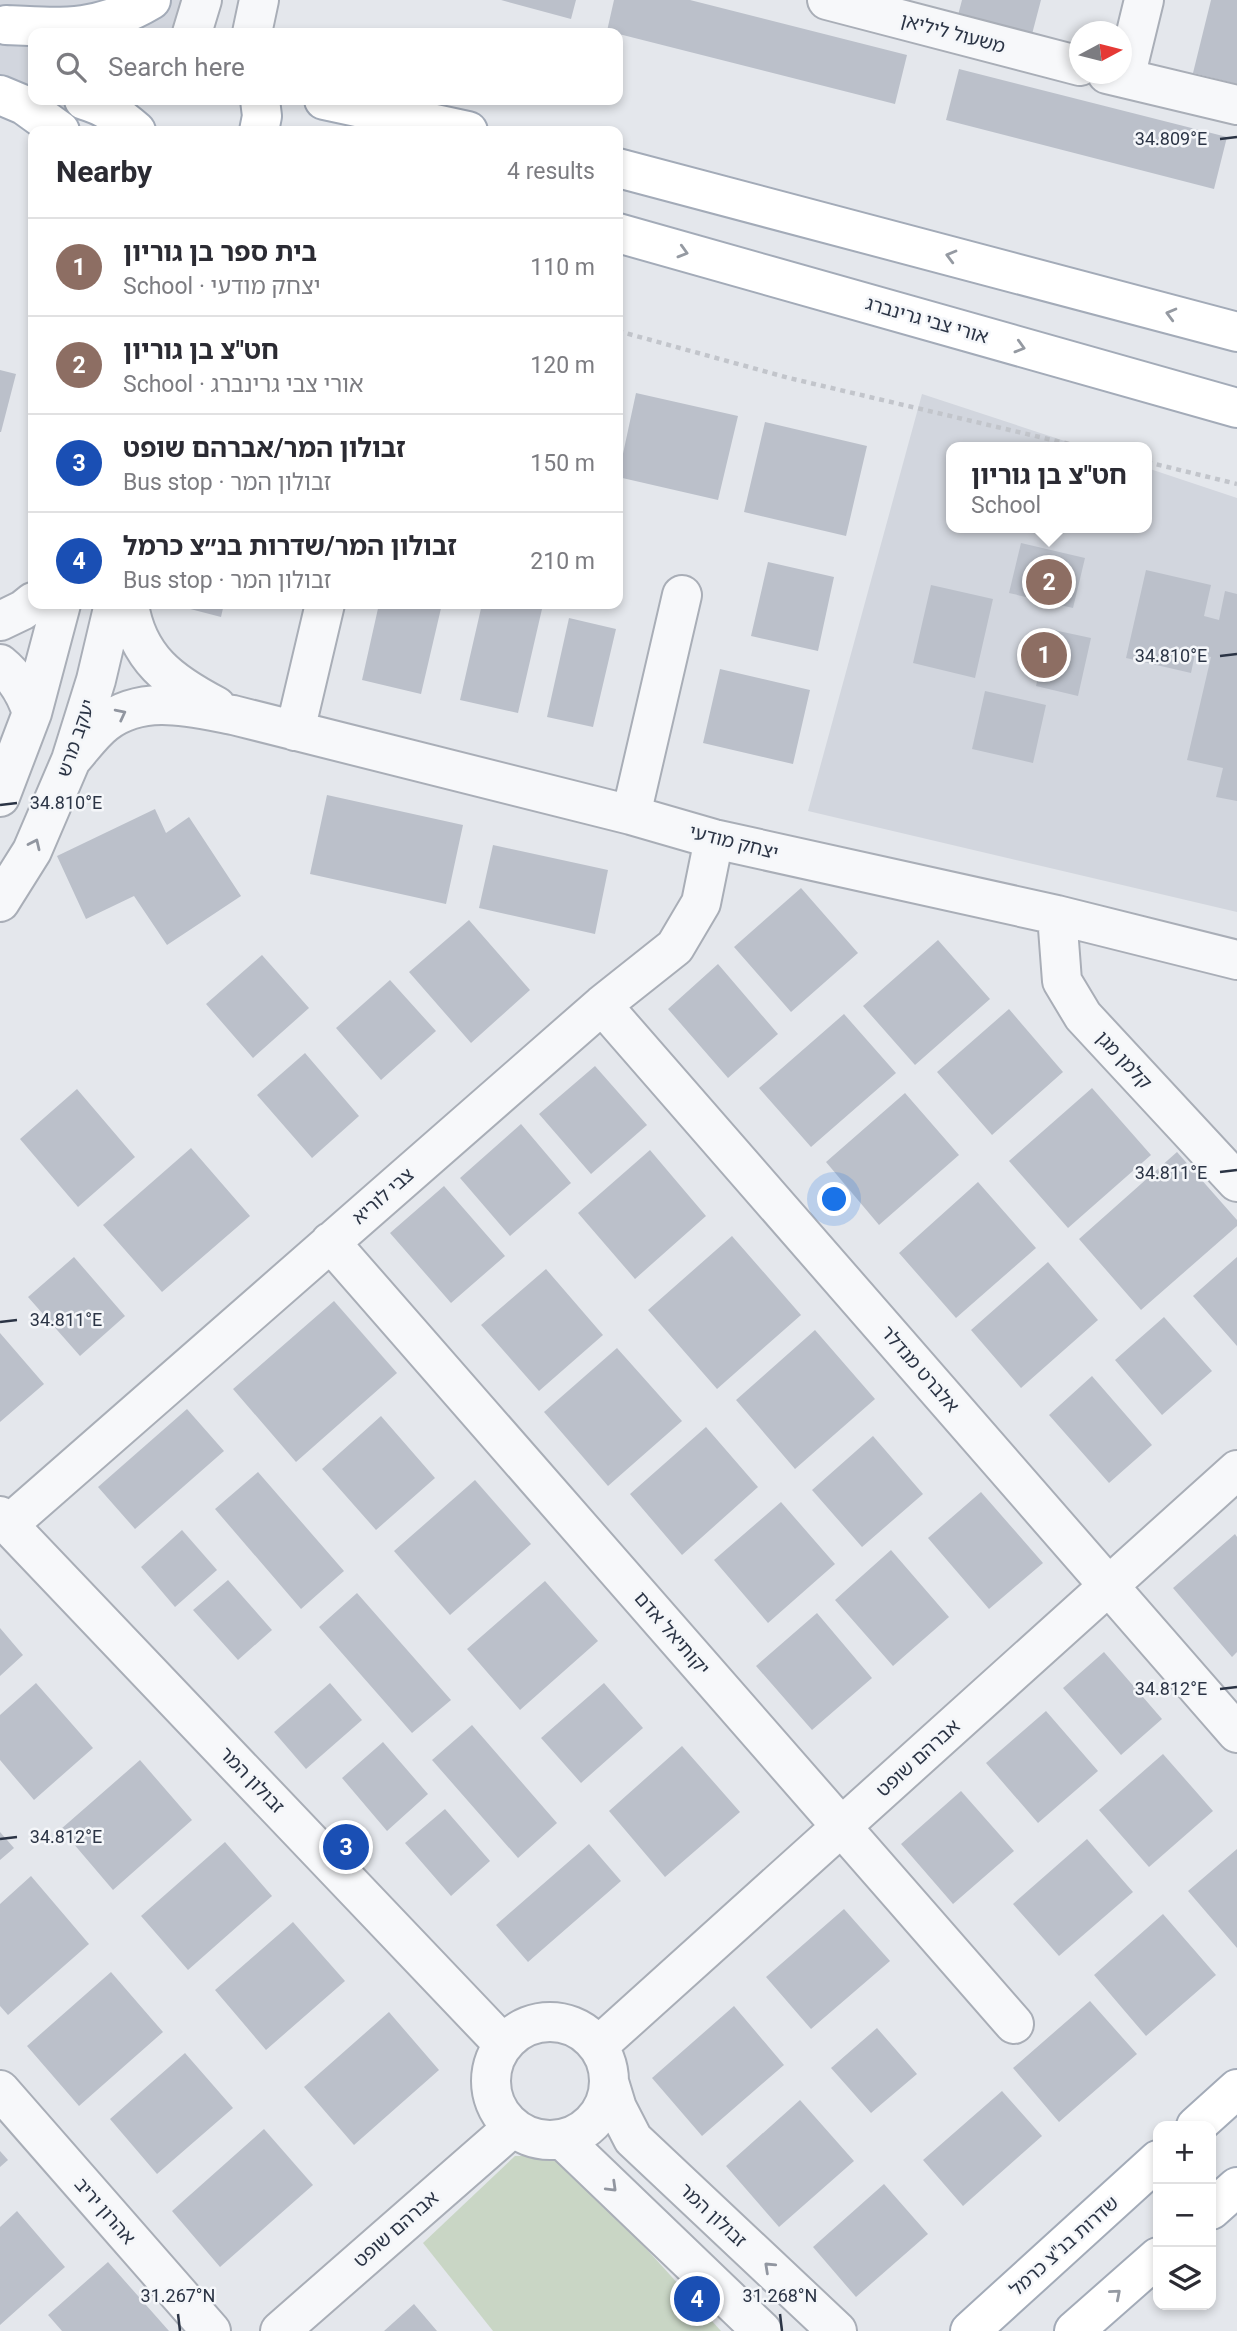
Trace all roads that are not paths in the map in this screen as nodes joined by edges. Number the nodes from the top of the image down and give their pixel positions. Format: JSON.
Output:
{"nodes":[{"id":1,"x":150,"y":0,"type":"edge"},
{"id":2,"x":202,"y":0,"type":"edge"},
{"id":3,"x":259,"y":0,"type":"edge"},
{"id":4,"x":827,"y":0,"type":"edge"},
{"id":5,"x":1143,"y":0,"type":"edge"},
{"id":6,"x":15,"y":27,"type":"edge"},
{"id":7,"x":194,"y":28,"type":"edge"},
{"id":8,"x":253,"y":28,"type":"edge"},
{"id":9,"x":1132,"y":31,"type":"edge"},
{"id":10,"x":1069,"y":63,"type":"edge"},
{"id":11,"x":1132,"y":80,"type":"edge"},
{"id":12,"x":0,"y":85,"type":"edge"},
{"id":13,"x":28,"y":89,"type":"edge"},
{"id":14,"x":0,"y":94,"type":"edge"},
{"id":15,"x":100,"y":105,"type":"edge"},
{"id":16,"x":139,"y":105,"type":"edge"},
{"id":17,"x":260,"y":105,"type":"edge"},
{"id":18,"x":347,"y":105,"type":"edge"},
{"id":19,"x":1237,"y":105,"type":"edge"},
{"id":20,"x":53,"y":126,"type":"edge"},
{"id":21,"x":132,"y":126,"type":"edge"},
{"id":22,"x":139,"y":126,"type":"edge"},
{"id":23,"x":260,"y":126,"type":"edge"},
{"id":24,"x":445,"y":126,"type":"edge"},
{"id":25,"x":623,"y":168,"type":"edge"},
{"id":26,"x":623,"y":234,"type":"edge"},
{"id":27,"x":1237,"y":332,"type":"edge"},
{"id":28,"x":1237,"y":408,"type":"edge"},
{"id":29,"x":682,"y":595,"type":"dead end"},
{"id":30,"x":28,"y":606,"type":"edge"},
{"id":31,"x":60,"y":609,"type":"edge"},
{"id":32,"x":113,"y":609,"type":"edge"},
{"id":33,"x":130,"y":609,"type":"edge"},
{"id":34,"x":324,"y":609,"type":"edge"},
{"id":35,"x":0,"y":621,"type":"edge"},
{"id":36,"x":0,"y":664,"type":"edge"},
{"id":37,"x":32,"y":713,"type":"junction"},
{"id":38,"x":233,"y":715,"type":"junction"},
{"id":39,"x":295,"y":731,"type":"junction"},
{"id":40,"x":71,"y":760,"type":"junction"},
{"id":41,"x":0,"y":797,"type":"edge"},
{"id":42,"x":631,"y":815,"type":"junction"},
{"id":43,"x":714,"y":839,"type":"junction"},
{"id":44,"x":0,"y":902,"type":"edge"},
{"id":45,"x":1057,"y":915,"type":"junction"},
{"id":46,"x":1237,"y":960,"type":"edge"},
{"id":47,"x":602,"y":1005,"type":"junction"},
{"id":48,"x":1237,"y":1182,"type":"edge"},
{"id":49,"x":330,"y":1242,"type":"junction"},
{"id":50,"x":1237,"y":1470,"type":"edge"},
{"id":51,"x":4,"y":1521,"type":"edge"},
{"id":52,"x":1109,"y":1586,"type":"junction"},
{"id":53,"x":1237,"y":1733,"type":"edge"},
{"id":54,"x":842,"y":1826,"type":"junction"},
{"id":55,"x":1014,"y":2024,"type":"dead end"},
{"id":56,"x":503,"y":2044,"type":"junction"},
{"id":57,"x":598,"y":2046,"type":"junction"},
{"id":58,"x":610,"y":2085,"type":"junction"},
{"id":59,"x":1237,"y":2089,"type":"edge"},
{"id":60,"x":0,"y":2090,"type":"edge"},
{"id":61,"x":1202,"y":2121,"type":"edge"},
{"id":62,"x":512,"y":2128,"type":"junction"},
{"id":63,"x":563,"y":2140,"type":"junction"},
{"id":64,"x":1153,"y":2165,"type":"edge"},
{"id":65,"x":1237,"y":2187,"type":"edge"},
{"id":66,"x":1216,"y":2206,"type":"edge"},
{"id":67,"x":1153,"y":2261,"type":"edge"},
{"id":68,"x":211,"y":2331,"type":"edge"},
{"id":69,"x":280,"y":2331,"type":"edge"},
{"id":70,"x":762,"y":2331,"type":"edge"},
{"id":71,"x":837,"y":2331,"type":"edge"},
{"id":72,"x":970,"y":2331,"type":"edge"},
{"id":73,"x":1074,"y":2331,"type":"edge"}],
"edges":[{"from":1,"to":6,"type":"main road"},
{"from":2,"to":7,"type":"street"},
{"from":3,"to":8,"type":"street"},
{"from":4,"to":10,"type":"street","name":"משעול ליליאן"},
{"from":5,"to":9,"type":"street"},
{"from":11,"to":19,"type":"street"},
{"from":12,"to":13,"type":"main road"},
{"from":14,"to":20,"type":"main road"},
{"from":15,"to":21,"type":"main road"},
{"from":16,"to":22,"type":"main road"},
{"from":17,"to":23,"type":"main road"},
{"from":18,"to":24,"type":"main road"},
{"from":27,"to":25,"type":"main road","one_way":true},
{"from":26,"to":28,"type":"main road","name":"אורי צבי גרינברג","one_way":true},
{"from":29,"to":42,"type":"street"},
{"from":30,"to":35,"type":"street"},
{"from":31,"to":37,"type":"street"},
{"from":32,"to":40,"type":"street","name":"יעקב מרש"},
{"from":33,"to":38,"type":"street","name":"יצחק מודעי"},
{"from":34,"to":39,"type":"street"},
{"from":36,"to":37,"type":"street"},
{"from":37,"to":41,"type":"street"},
{"from":38,"to":39,"type":"street","name":"יצחק מודעי"},
{"from":40,"to":38,"type":"street","name":"יצחק מודעי","one_way":true},
{"from":39,"to":42,"type":"street","name":"יצחק מודעי"},
{"from":44,"to":40,"type":"street","name":"יעקב מרש","one_way":true},
{"from":42,"to":43,"type":"street","name":"יצחק מודעי"},
{"from":43,"to":45,"type":"street","name":"יצחק מודעי"},
{"from":43,"to":47,"type":"street","name":"צבי לוריא"},
{"from":45,"to":46,"type":"street","name":"יצחק מודעי"},
{"from":45,"to":48,"type":"street","name":"קלמן מגן"},
{"from":47,"to":49,"type":"street","name":"צבי לוריא"},
{"from":47,"to":52,"type":"street","name":"אלברט מנדלר"},
{"from":49,"to":51,"type":"street","name":"צבי לוריא"},
{"from":49,"to":54,"type":"street","name":"יקותיאל אדם"},
{"from":50,"to":52,"type":"street","name":"אברהם שופט"},
{"from":51,"to":56,"type":"street","name":"זבולון המר"},
{"from":52,"to":53,"type":"street","name":"אלברט מנדלר"},
{"from":52,"to":54,"type":"street","name":"אברהם שופט"},
{"from":54,"to":55,"type":"street","name":"יקותיאל אדם"},
{"from":54,"to":57,"type":"street","name":"אברהם שופט"},
{"from":56,"to":57,"type":"street"},
{"from":56,"to":62,"type":"street"},
{"from":57,"to":58,"type":"street"},
{"from":58,"to":63,"type":"street"},
{"from":71,"to":58,"type":"street","name":"זבולון המר","one_way":true},
{"from":59,"to":61,"type":"main road"},
{"from":60,"to":68,"type":"street","name":"אהרון יריב"},
{"from":62,"to":63,"type":"street"},
{"from":62,"to":69,"type":"street","name":"אברהם שופט"},
{"from":63,"to":70,"type":"street","one_way":true},
{"from":64,"to":72,"type":"main road","name":"שדרות בנ\"צ כרמל"},
{"from":65,"to":66,"type":"main road"},
{"from":73,"to":67,"type":"main road","one_way":true}]}
